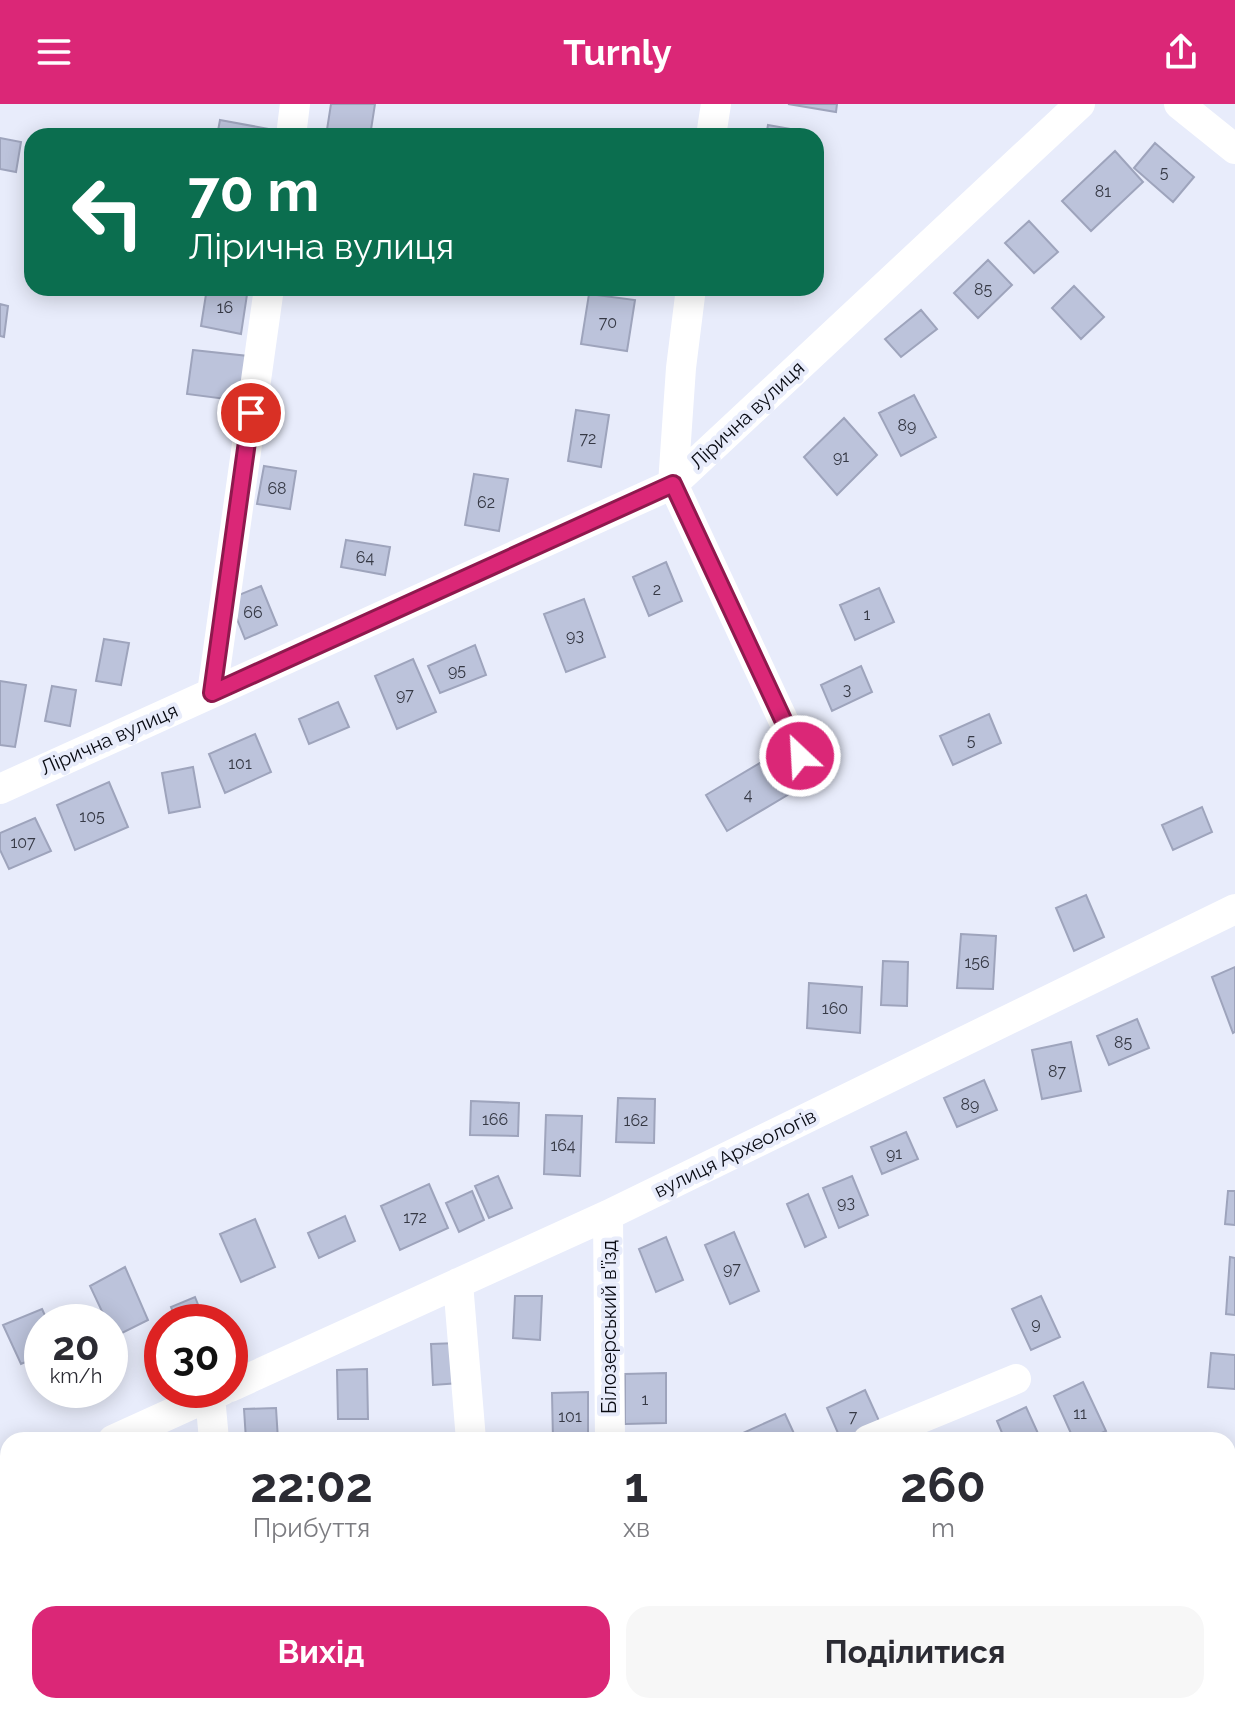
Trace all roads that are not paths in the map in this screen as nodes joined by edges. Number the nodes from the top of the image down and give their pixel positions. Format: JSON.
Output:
{"nodes":[{"id":1,"x":295,"y":104,"type":"edge"},
{"id":2,"x":716,"y":104,"type":"edge"},
{"id":3,"x":1080,"y":104,"type":"edge"},
{"id":4,"x":1179,"y":104,"type":"edge"},
{"id":5,"x":292,"y":128,"type":"edge"},
{"id":6,"x":712,"y":128,"type":"edge"},
{"id":7,"x":1235,"y":149,"type":"edge"},
{"id":8,"x":268,"y":296,"type":"edge"},
{"id":9,"x":690,"y":296,"type":"edge"},
{"id":10,"x":673,"y":484,"type":"junction"},
{"id":11,"x":212,"y":693,"type":"junction"},
{"id":12,"x":800,"y":756,"type":"dead end"},
{"id":13,"x":0,"y":789,"type":"edge"},
{"id":14,"x":1235,"y":909,"type":"edge"},
{"id":15,"x":608,"y":1215,"type":"junction"},
{"id":16,"x":458,"y":1283,"type":"junction"},
{"id":17,"x":248,"y":1379,"type":"edge"},
{"id":18,"x":1016,"y":1379,"type":"dead end"},
{"id":19,"x":184,"y":1408,"type":"edge"},
{"id":20,"x":219,"y":1408,"type":"edge"},
{"id":21,"x":131,"y":1432,"type":"edge"},
{"id":22,"x":215,"y":1432,"type":"edge"},
{"id":23,"x":470,"y":1432,"type":"edge"},
{"id":24,"x":610,"y":1432,"type":"edge"},
{"id":25,"x":887,"y":1432,"type":"edge"}],
"edges":[{"from":1,"to":5,"type":"street"},
{"from":2,"to":6,"type":"street"},
{"from":3,"to":10,"type":"street","name":"Лірична вулиця"},
{"from":4,"to":7,"type":"street"},
{"from":8,"to":11,"type":"street"},
{"from":9,"to":10,"type":"street"},
{"from":10,"to":11,"type":"street","name":"Лірична вулиця"},
{"from":10,"to":12,"type":"street"},
{"from":11,"to":13,"type":"street","name":"Лірична вулиця"},
{"from":14,"to":15,"type":"street","name":"вулиця Археологів"},
{"from":15,"to":16,"type":"street","name":"вулиця Археологів"},
{"from":15,"to":24,"type":"street","name":"Білозерський в'їзд"},
{"from":16,"to":17,"type":"street","name":"вулиця Археологів"},
{"from":16,"to":23,"type":"street"},
{"from":18,"to":25,"type":"street"},
{"from":19,"to":21,"type":"street","name":"вулиця Археологів"},
{"from":20,"to":22,"type":"street"}]}
